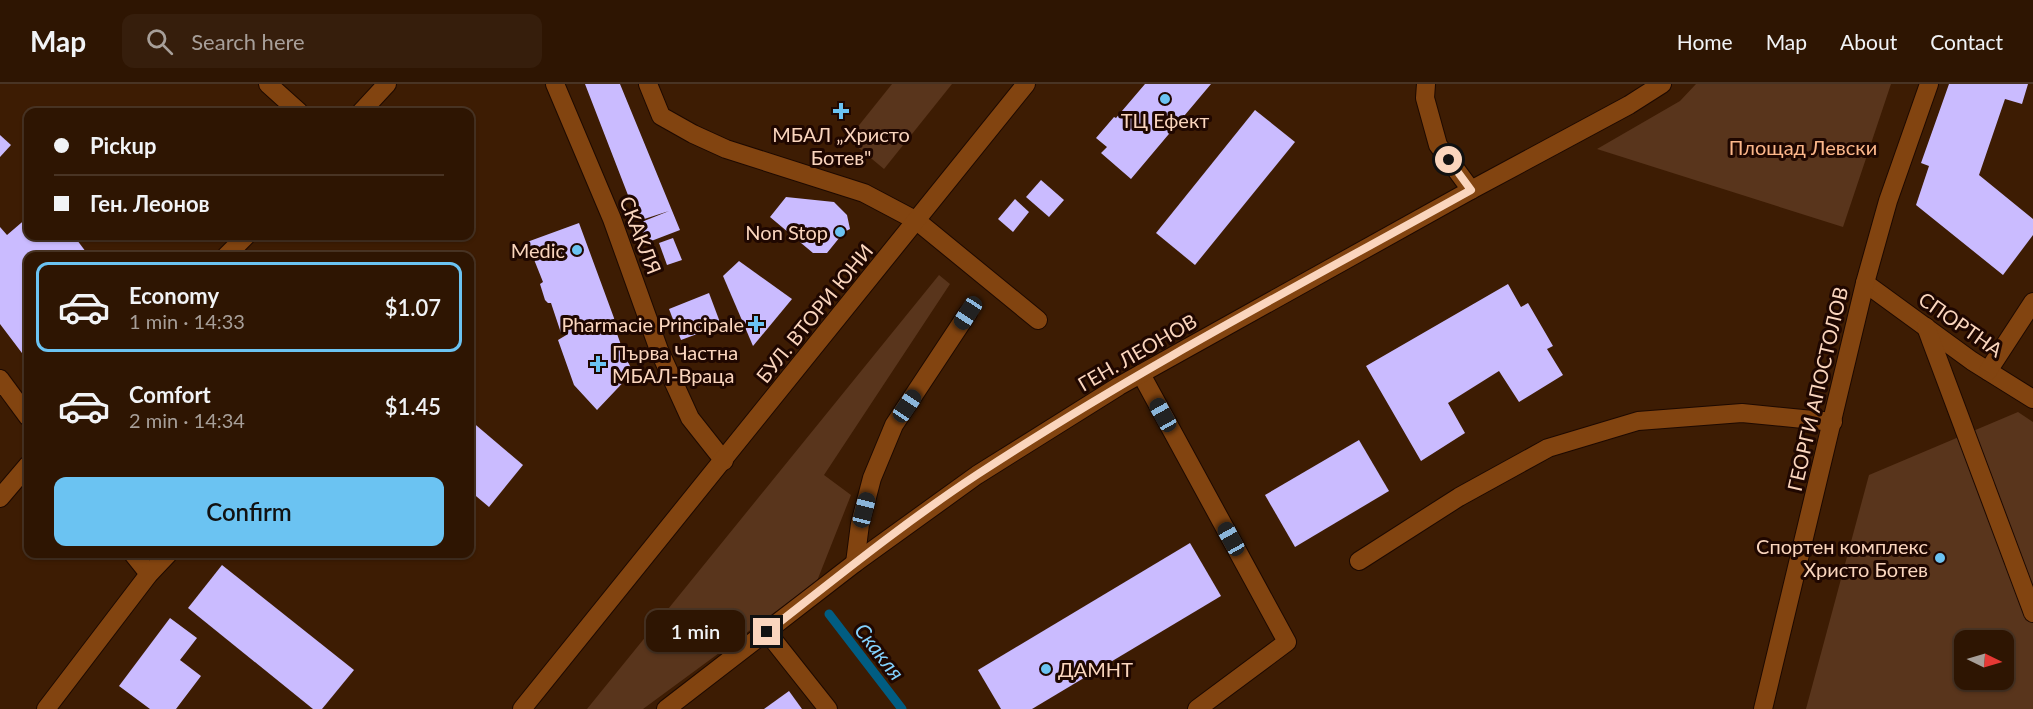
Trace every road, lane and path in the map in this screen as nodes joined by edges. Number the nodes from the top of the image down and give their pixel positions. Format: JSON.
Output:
{"nodes":[{"id":1,"x":268,"y":84,"type":"edge"},
{"id":2,"x":387,"y":84,"type":"edge"},
{"id":3,"x":555,"y":84,"type":"edge"},
{"id":4,"x":648,"y":84,"type":"edge"},
{"id":5,"x":1026,"y":84,"type":"edge"},
{"id":6,"x":1426,"y":84,"type":"edge"},
{"id":7,"x":1662,"y":84,"type":"edge"},
{"id":8,"x":1929,"y":84,"type":"edge"},
{"id":9,"x":295,"y":108,"type":"edge"},
{"id":10,"x":365,"y":108,"type":"edge"},
{"id":11,"x":1471,"y":190,"type":"junction"},
{"id":12,"x":917,"y":221,"type":"junction"},
{"id":13,"x":242,"y":240,"type":"edge"},
{"id":14,"x":230,"y":252,"type":"edge"},
{"id":15,"x":1865,"y":283,"type":"junction"},
{"id":16,"x":2033,"y":302,"type":"edge"},
{"id":17,"x":968,"y":313,"type":"dead end"},
{"id":18,"x":1038,"y":320,"type":"dead end"},
{"id":19,"x":1926,"y":327,"type":"junction"},
{"id":20,"x":1988,"y":371,"type":"junction"},
{"id":21,"x":1141,"y":374,"type":"junction"},
{"id":22,"x":0,"y":379,"type":"edge"},
{"id":23,"x":2033,"y":399,"type":"edge"},
{"id":24,"x":24,"y":412,"type":"edge"},
{"id":25,"x":1833,"y":422,"type":"junction"},
{"id":26,"x":724,"y":461,"type":"junction"},
{"id":27,"x":24,"y":470,"type":"edge"},
{"id":28,"x":0,"y":498,"type":"edge"},
{"id":29,"x":136,"y":558,"type":"edge"},
{"id":30,"x":164,"y":558,"type":"edge"},
{"id":31,"x":1359,"y":561,"type":"dead end"},
{"id":32,"x":855,"y":563,"type":"junction"},
{"id":33,"x":149,"y":574,"type":"junction"},
{"id":34,"x":2033,"y":613,"type":"edge"},
{"id":35,"x":767,"y":632,"type":"junction"},
{"id":36,"x":46,"y":709,"type":"edge"},
{"id":37,"x":522,"y":709,"type":"edge"},
{"id":38,"x":666,"y":709,"type":"edge"},
{"id":39,"x":828,"y":709,"type":"edge"},
{"id":40,"x":1197,"y":709,"type":"edge"},
{"id":41,"x":1763,"y":709,"type":"edge"}],
"edges":[{"from":1,"to":9,"type":"street"},
{"from":2,"to":10,"type":"street"},
{"from":3,"to":26,"type":"street","name":"СКАКЛЯ"},
{"from":4,"to":12,"type":"street"},
{"from":5,"to":12,"type":"street","name":"БУЛ. ВТОРИ ЮНИ"},
{"from":6,"to":11,"type":"street"},
{"from":7,"to":11,"type":"street","name":"ГЕН. ЛЕОНОВ"},
{"from":8,"to":15,"type":"street","name":"ГЕОРГИ АПОСТОЛОВ"},
{"from":11,"to":21,"type":"street","name":"ГЕН. ЛЕОНОВ"},
{"from":12,"to":18,"type":"street"},
{"from":12,"to":26,"type":"street","name":"БУЛ. ВТОРИ ЮНИ"},
{"from":13,"to":14,"type":"street"},
{"from":15,"to":19,"type":"street","name":"СПОРТНА"},
{"from":15,"to":25,"type":"street","name":"ГЕОРГИ АПОСТОЛОВ"},
{"from":16,"to":20,"type":"street"},
{"from":17,"to":32,"type":"street"},
{"from":19,"to":20,"type":"street","name":"СПОРТНА"},
{"from":19,"to":34,"type":"street"},
{"from":20,"to":23,"type":"street","name":"СПОРТНА"},
{"from":21,"to":32,"type":"street","name":"ГЕН. ЛЕОНОВ"},
{"from":21,"to":40,"type":"street"},
{"from":22,"to":24,"type":"street"},
{"from":25,"to":31,"type":"street"},
{"from":25,"to":41,"type":"street","name":"ГЕОРГИ АПОСТОЛОВ"},
{"from":26,"to":37,"type":"street","name":"БУЛ. ВТОРИ ЮНИ"},
{"from":27,"to":28,"type":"street"},
{"from":29,"to":33,"type":"street"},
{"from":30,"to":33,"type":"street"},
{"from":32,"to":35,"type":"street","name":"ГЕН. ЛЕОНОВ"},
{"from":33,"to":36,"type":"street"},
{"from":35,"to":38,"type":"street","name":"ГЕН. ЛЕОНОВ"},
{"from":35,"to":39,"type":"street"}]}
